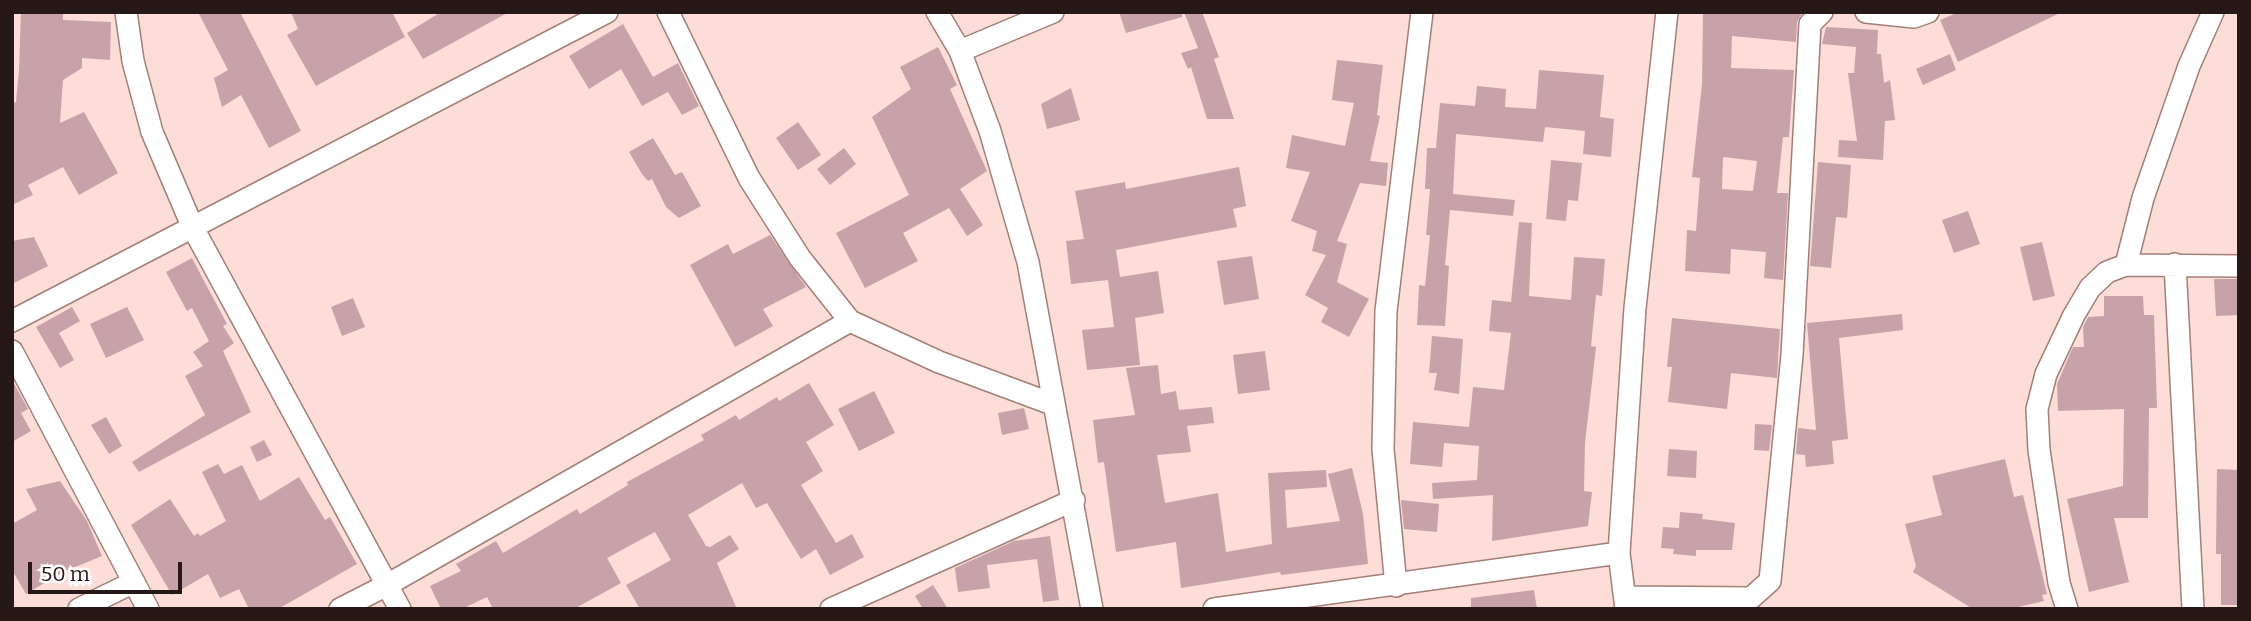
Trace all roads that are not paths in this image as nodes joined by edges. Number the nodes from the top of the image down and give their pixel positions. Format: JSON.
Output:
{"nodes":[{"id":1,"x":126,"y":12,"type":"edge"},
{"id":2,"x":607,"y":12,"type":"edge"},
{"id":3,"x":668,"y":12,"type":"edge"},
{"id":4,"x":937,"y":12,"type":"edge"},
{"id":5,"x":1053,"y":12,"type":"edge"},
{"id":6,"x":1422,"y":12,"type":"edge"},
{"id":7,"x":1667,"y":12,"type":"edge"},
{"id":8,"x":1822,"y":12,"type":"edge"},
{"id":9,"x":1866,"y":12,"type":"edge"},
{"id":10,"x":1928,"y":12,"type":"edge"},
{"id":11,"x":2213,"y":12,"type":"edge"},
{"id":12,"x":960,"y":51,"type":"junction"},
{"id":13,"x":193,"y":228,"type":"junction"},
{"id":14,"x":2175,"y":264,"type":"junction"},
{"id":15,"x":2126,"y":265,"type":"junction"},
{"id":16,"x":2239,"y":266,"type":"edge"},
{"id":17,"x":12,"y":321,"type":"edge"},
{"id":18,"x":850,"y":321,"type":"junction"},
{"id":19,"x":12,"y":351,"type":"edge"},
{"id":20,"x":1052,"y":404,"type":"junction"},
{"id":21,"x":1074,"y":500,"type":"junction"},
{"id":22,"x":1619,"y":553,"type":"junction"},
{"id":23,"x":134,"y":582,"type":"junction"},
{"id":24,"x":387,"y":585,"type":"junction"},
{"id":25,"x":1396,"y":586,"type":"junction"},
{"id":26,"x":1625,"y":603,"type":"edge"},
{"id":27,"x":79,"y":609,"type":"edge"},
{"id":28,"x":148,"y":609,"type":"edge"},
{"id":29,"x":340,"y":609,"type":"edge"},
{"id":30,"x":400,"y":609,"type":"edge"},
{"id":31,"x":831,"y":609,"type":"edge"},
{"id":32,"x":1092,"y":609,"type":"edge"},
{"id":33,"x":1214,"y":609,"type":"edge"},
{"id":34,"x":2067,"y":609,"type":"edge"},
{"id":35,"x":2193,"y":609,"type":"edge"}],
"edges":[{"from":1,"to":13,"type":"street"},
{"from":2,"to":13,"type":"street"},
{"from":3,"to":18,"type":"street"},
{"from":4,"to":12,"type":"street"},
{"from":5,"to":12,"type":"street"},
{"from":6,"to":25,"type":"street"},
{"from":7,"to":22,"type":"street"},
{"from":8,"to":26,"type":"street"},
{"from":9,"to":10,"type":"street"},
{"from":11,"to":15,"type":"street"},
{"from":12,"to":20,"type":"street"},
{"from":13,"to":17,"type":"street"},
{"from":13,"to":24,"type":"street"},
{"from":14,"to":15,"type":"street"},
{"from":14,"to":16,"type":"street"},
{"from":14,"to":35,"type":"street"},
{"from":15,"to":34,"type":"street"},
{"from":18,"to":20,"type":"street"},
{"from":18,"to":24,"type":"street"},
{"from":19,"to":23,"type":"street"},
{"from":20,"to":21,"type":"street"},
{"from":21,"to":31,"type":"street"},
{"from":21,"to":32,"type":"street"},
{"from":22,"to":25,"type":"street"},
{"from":22,"to":26,"type":"street"},
{"from":23,"to":27,"type":"street"},
{"from":23,"to":28,"type":"street"},
{"from":24,"to":29,"type":"street"},
{"from":24,"to":30,"type":"street"},
{"from":25,"to":33,"type":"street"}]}
